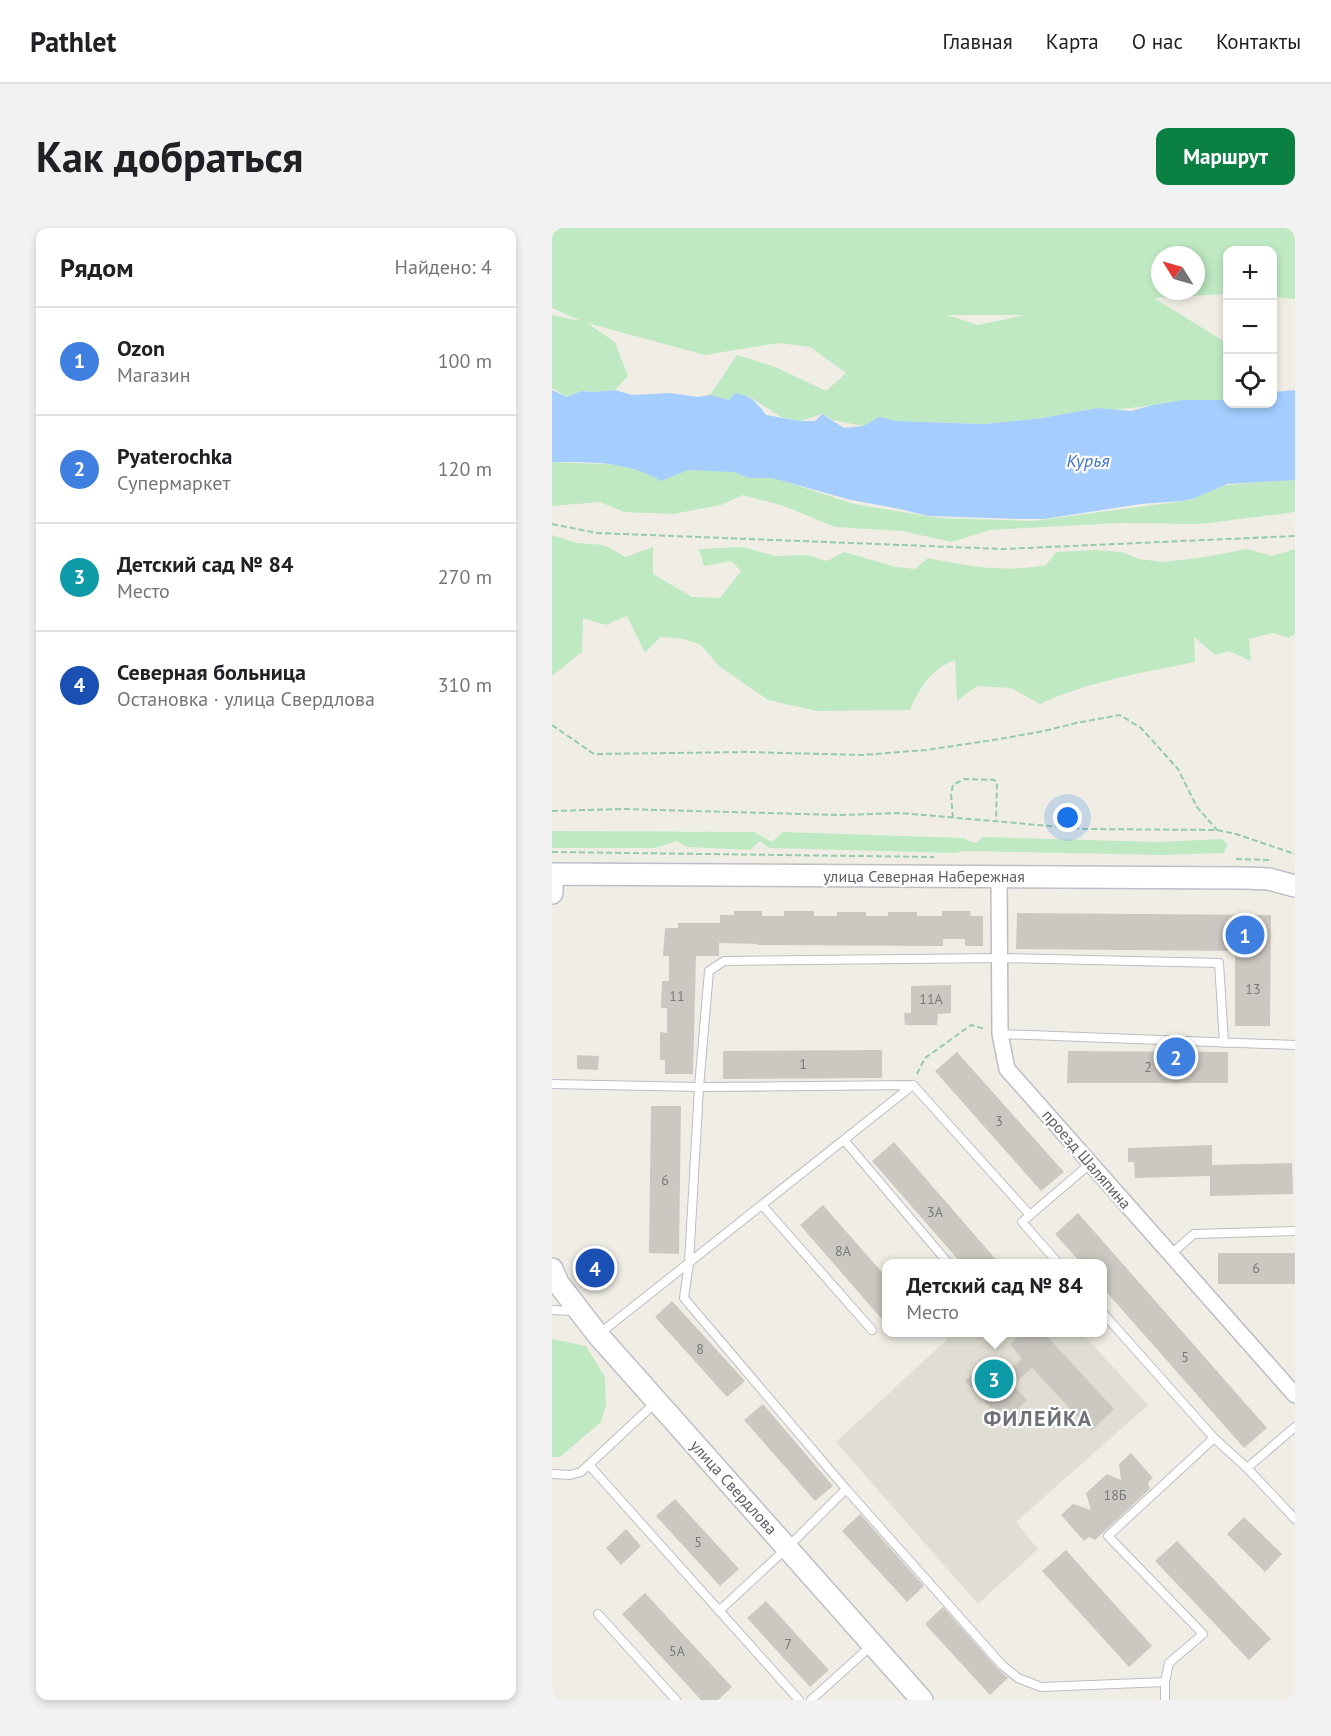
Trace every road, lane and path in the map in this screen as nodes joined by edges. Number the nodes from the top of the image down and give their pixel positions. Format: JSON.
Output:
{"nodes":[{"id":1,"x":552,"y":524,"type":"edge"},
{"id":2,"x":1295,"y":536,"type":"edge"},
{"id":3,"x":552,"y":725,"type":"edge"},
{"id":4,"x":552,"y":811,"type":"edge"},
{"id":5,"x":953,"y":818,"type":"junction"},
{"id":6,"x":996,"y":821,"type":"junction"},
{"id":7,"x":1217,"y":830,"type":"junction"},
{"id":8,"x":552,"y":852,"type":"edge"},
{"id":9,"x":1295,"y":854,"type":"edge"},
{"id":10,"x":941,"y":857,"type":"dead end"},
{"id":11,"x":1234,"y":859,"type":"dead end"},
{"id":12,"x":1273,"y":861,"type":"dead end"},
{"id":13,"x":552,"y":874,"type":"edge"},
{"id":14,"x":999,"y":876,"type":"junction"},
{"id":15,"x":1295,"y":886,"type":"edge"},
{"id":16,"x":552,"y":893,"type":"edge"},
{"id":17,"x":1000,"y":958,"type":"junction"},
{"id":18,"x":1000,"y":1034,"type":"junction"},
{"id":19,"x":1224,"y":1043,"type":"junction"},
{"id":20,"x":1295,"y":1045,"type":"edge"},
{"id":21,"x":552,"y":1084,"type":"edge"},
{"id":22,"x":913,"y":1085,"type":"junction"},
{"id":23,"x":699,"y":1088,"type":"junction"},
{"id":24,"x":844,"y":1140,"type":"junction"},
{"id":25,"x":1090,"y":1163,"type":"junction"},
{"id":26,"x":762,"y":1204,"type":"junction"},
{"id":27,"x":1030,"y":1215,"type":"junction"},
{"id":28,"x":1295,"y":1231,"type":"edge"},
{"id":29,"x":1171,"y":1254,"type":"junction"},
{"id":30,"x":946,"y":1259,"type":"edge"},
{"id":31,"x":1055,"y":1259,"type":"edge"},
{"id":32,"x":689,"y":1263,"type":"junction"},
{"id":33,"x":552,"y":1269,"type":"edge"},
{"id":34,"x":552,"y":1310,"type":"edge"},
{"id":35,"x":579,"y":1311,"type":"junction"},
{"id":36,"x":1107,"y":1318,"type":"edge"},
{"id":37,"x":872,"y":1330,"type":"dead end"},
{"id":38,"x":598,"y":1335,"type":"junction"},
{"id":39,"x":1295,"y":1395,"type":"edge"},
{"id":40,"x":657,"y":1401,"type":"junction"},
{"id":41,"x":1295,"y":1427,"type":"edge"},
{"id":42,"x":1214,"y":1438,"type":"junction"},
{"id":43,"x":589,"y":1465,"type":"junction"},
{"id":44,"x":1247,"y":1468,"type":"junction"},
{"id":45,"x":552,"y":1474,"type":"edge"},
{"id":46,"x":846,"y":1489,"type":"junction"},
{"id":47,"x":1295,"y":1519,"type":"edge"},
{"id":48,"x":788,"y":1547,"type":"junction"},
{"id":49,"x":719,"y":1611,"type":"junction"},
{"id":50,"x":598,"y":1614,"type":"dead end"},
{"id":51,"x":873,"y":1644,"type":"junction"},
{"id":52,"x":1165,"y":1682,"type":"junction"},
{"id":53,"x":676,"y":1700,"type":"edge"},
{"id":54,"x":799,"y":1700,"type":"edge"},
{"id":55,"x":811,"y":1700,"type":"edge"},
{"id":56,"x":922,"y":1700,"type":"edge"},
{"id":57,"x":1165,"y":1700,"type":"edge"}],
"edges":[{"from":1,"to":2,"type":"path"},
{"from":3,"to":7,"type":"path"},
{"from":4,"to":5,"type":"path"},
{"from":5,"to":6,"type":"path"},
{"from":5,"to":6,"type":"path"},
{"from":6,"to":7,"type":"path"},
{"from":7,"to":9,"type":"path"},
{"from":8,"to":10,"type":"path"},
{"from":11,"to":12,"type":"path"},
{"from":13,"to":14,"type":"street","name":"улица Северная Набережная"},
{"from":13,"to":16,"type":"street"},
{"from":14,"to":15,"type":"street","name":"улица Северная Набережная"},
{"from":14,"to":17,"type":"street","name":"проезд Шаляпина"},
{"from":17,"to":18,"type":"street","name":"проезд Шаляпина"},
{"from":17,"to":19,"type":"lane"},
{"from":17,"to":23,"type":"lane"},
{"from":18,"to":19,"type":"lane"},
{"from":18,"to":22,"type":"path"},
{"from":18,"to":25,"type":"street","name":"проезд Шаляпина"},
{"from":19,"to":20,"type":"lane"},
{"from":21,"to":23,"type":"lane"},
{"from":22,"to":23,"type":"lane"},
{"from":22,"to":24,"type":"lane"},
{"from":22,"to":27,"type":"lane"},
{"from":23,"to":32,"type":"lane"},
{"from":24,"to":26,"type":"lane"},
{"from":24,"to":30,"type":"lane"},
{"from":25,"to":27,"type":"lane"},
{"from":25,"to":29,"type":"street","name":"проезд Шаляпина"},
{"from":26,"to":32,"type":"lane"},
{"from":26,"to":37,"type":"lane"},
{"from":27,"to":31,"type":"lane"},
{"from":28,"to":29,"type":"lane"},
{"from":29,"to":39,"type":"street","name":"проезд Шаляпина"},
{"from":32,"to":38,"type":"lane"},
{"from":32,"to":46,"type":"lane"},
{"from":33,"to":35,"type":"street","name":"улица Свердлова"},
{"from":34,"to":35,"type":"lane"},
{"from":35,"to":38,"type":"street","name":"улица Свердлова"},
{"from":36,"to":42,"type":"lane"},
{"from":38,"to":40,"type":"street","name":"улица Свердлова"},
{"from":40,"to":43,"type":"lane"},
{"from":40,"to":48,"type":"street","name":"улица Свердлова"},
{"from":41,"to":44,"type":"lane"},
{"from":42,"to":44,"type":"lane"},
{"from":42,"to":52,"type":"lane"},
{"from":43,"to":45,"type":"lane"},
{"from":43,"to":49,"type":"lane"},
{"from":44,"to":47,"type":"lane"},
{"from":46,"to":48,"type":"lane"},
{"from":46,"to":52,"type":"lane"},
{"from":48,"to":49,"type":"lane"},
{"from":48,"to":51,"type":"street","name":"улица Свердлова"},
{"from":49,"to":54,"type":"lane"},
{"from":50,"to":53,"type":"lane"},
{"from":51,"to":55,"type":"lane"},
{"from":51,"to":56,"type":"street","name":"улица Свердлова"},
{"from":52,"to":57,"type":"lane"}]}
